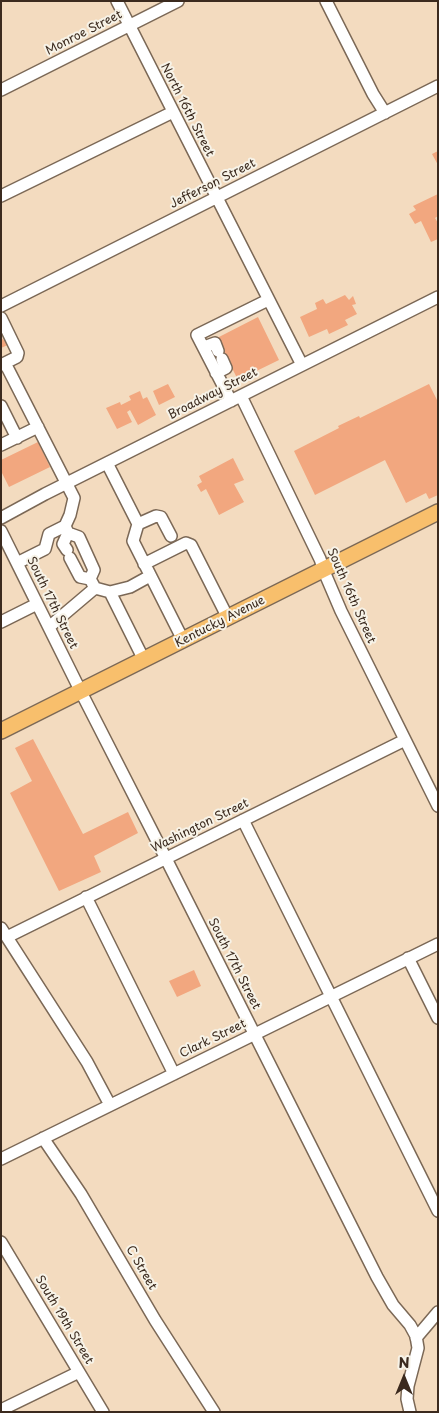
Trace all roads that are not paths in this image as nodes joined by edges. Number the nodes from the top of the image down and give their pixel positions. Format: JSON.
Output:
{"nodes":[{"id":1,"x":117,"y":1,"type":"edge"},
{"id":2,"x":178,"y":1,"type":"edge"},
{"id":3,"x":326,"y":1,"type":"edge"},
{"id":4,"x":129,"y":26,"type":"junction"},
{"id":5,"x":438,"y":86,"type":"edge"},
{"id":6,"x":1,"y":90,"type":"edge"},
{"id":7,"x":173,"y":112,"type":"junction"},
{"id":8,"x":385,"y":113,"type":"junction"},
{"id":9,"x":1,"y":196,"type":"edge"},
{"id":10,"x":216,"y":198,"type":"junction"},
{"id":11,"x":438,"y":297,"type":"edge"},
{"id":12,"x":268,"y":300,"type":"junction"},
{"id":13,"x":1,"y":306,"type":"edge"},
{"id":14,"x":1,"y":318,"type":"edge"},
{"id":15,"x":204,"y":347,"type":"junction"},
{"id":16,"x":3,"y":364,"type":"edge"},
{"id":17,"x":302,"y":365,"type":"junction"},
{"id":18,"x":216,"y":372,"type":"junction"},
{"id":19,"x":236,"y":398,"type":"junction"},
{"id":20,"x":1,"y":406,"type":"edge"},
{"id":21,"x":38,"y":427,"type":"junction"},
{"id":22,"x":18,"y":438,"type":"junction"},
{"id":23,"x":1,"y":445,"type":"edge"},
{"id":24,"x":107,"y":463,"type":"junction"},
{"id":25,"x":67,"y":483,"type":"junction"},
{"id":26,"x":438,"y":512,"type":"edge"},
{"id":27,"x":6,"y":515,"type":"edge"},
{"id":28,"x":138,"y":524,"type":"junction"},
{"id":29,"x":67,"y":530,"type":"junction"},
{"id":30,"x":1,"y":531,"type":"edge"},
{"id":31,"x":171,"y":536,"type":"dead end"},
{"id":32,"x":17,"y":563,"type":"junction"},
{"id":33,"x":144,"y":564,"type":"junction"},
{"id":34,"x":323,"y":569,"type":"junction"},
{"id":35,"x":150,"y":576,"type":"junction"},
{"id":36,"x":93,"y":584,"type":"junction"},
{"id":37,"x":110,"y":592,"type":"junction"},
{"id":38,"x":37,"y":604,"type":"junction"},
{"id":39,"x":228,"y":618,"type":"junction"},
{"id":40,"x":1,"y":622,"type":"edge"},
{"id":41,"x":49,"y":627,"type":"junction"},
{"id":42,"x":183,"y":640,"type":"junction"},
{"id":43,"x":144,"y":660,"type":"junction"},
{"id":44,"x":81,"y":692,"type":"junction"},
{"id":45,"x":1,"y":732,"type":"edge"},
{"id":46,"x":405,"y":740,"type":"junction"},
{"id":47,"x":438,"y":806,"type":"edge"},
{"id":48,"x":243,"y":820,"type":"junction"},
{"id":49,"x":166,"y":858,"type":"junction"},
{"id":50,"x":86,"y":897,"type":"junction"},
{"id":51,"x":4,"y":932,"type":"edge"},
{"id":52,"x":438,"y":944,"type":"edge"},
{"id":53,"x":408,"y":958,"type":"junction"},
{"id":54,"x":331,"y":996,"type":"junction"},
{"id":55,"x":438,"y":1018,"type":"edge"},
{"id":56,"x":254,"y":1034,"type":"junction"},
{"id":57,"x":174,"y":1074,"type":"junction"},
{"id":58,"x":110,"y":1105,"type":"junction"},
{"id":59,"x":44,"y":1138,"type":"junction"},
{"id":60,"x":1,"y":1159,"type":"edge"},
{"id":61,"x":438,"y":1211,"type":"edge"},
{"id":62,"x":1,"y":1242,"type":"edge"},
{"id":63,"x":438,"y":1312,"type":"edge"},
{"id":64,"x":416,"y":1338,"type":"junction"},
{"id":65,"x":79,"y":1372,"type":"junction"},
{"id":66,"x":1,"y":1410,"type":"edge"},
{"id":67,"x":103,"y":1412,"type":"edge"},
{"id":68,"x":214,"y":1412,"type":"edge"},
{"id":69,"x":410,"y":1412,"type":"edge"}],
"edges":[{"from":1,"to":4,"type":"street","name":"North 16th Street"},
{"from":2,"to":4,"type":"street","name":"Monroe Street"},
{"from":3,"to":8,"type":"street"},
{"from":4,"to":6,"type":"street","name":"Monroe Street"},
{"from":4,"to":7,"type":"street","name":"North 16th Street"},
{"from":5,"to":8,"type":"street","name":"Jefferson Street"},
{"from":7,"to":9,"type":"street"},
{"from":7,"to":10,"type":"street","name":"North 16th Street"},
{"from":8,"to":10,"type":"street","name":"Jefferson Street"},
{"from":10,"to":12,"type":"street","name":"North 16th Street"},
{"from":10,"to":13,"type":"street","name":"Jefferson Street"},
{"from":11,"to":17,"type":"street","name":"Broadway Street"},
{"from":12,"to":15,"type":"street"},
{"from":12,"to":17,"type":"street","name":"North 16th Street"},
{"from":14,"to":16,"type":"street"},
{"from":15,"to":18,"type":"street","name":"South 16th Street"},
{"from":15,"to":18,"type":"street"},
{"from":16,"to":21,"type":"street"},
{"from":17,"to":19,"type":"street","name":"Broadway Street"},
{"from":18,"to":19,"type":"street","name":"South 16th Street"},
{"from":19,"to":24,"type":"street","name":"Broadway Street"},
{"from":19,"to":34,"type":"street","name":"South 16th Street"},
{"from":20,"to":22,"type":"street"},
{"from":21,"to":22,"type":"street"},
{"from":21,"to":25,"type":"street"},
{"from":22,"to":23,"type":"street"},
{"from":24,"to":25,"type":"street","name":"Broadway Street"},
{"from":24,"to":28,"type":"street"},
{"from":25,"to":27,"type":"street","name":"Broadway Street"},
{"from":25,"to":29,"type":"street"},
{"from":26,"to":34,"type":"main road","name":"Kentucky Avenue"},
{"from":28,"to":31,"type":"street"},
{"from":28,"to":33,"type":"street"},
{"from":29,"to":32,"type":"street"},
{"from":29,"to":36,"type":"street"},
{"from":29,"to":36,"type":"street"},
{"from":30,"to":32,"type":"street","name":"South 17th Street"},
{"from":32,"to":38,"type":"street","name":"South 17th Street"},
{"from":33,"to":35,"type":"street"},
{"from":33,"to":39,"type":"street"},
{"from":34,"to":39,"type":"main road","name":"Kentucky Avenue"},
{"from":34,"to":46,"type":"street","name":"South 16th Street"},
{"from":35,"to":37,"type":"street"},
{"from":35,"to":42,"type":"street"},
{"from":36,"to":37,"type":"street"},
{"from":36,"to":41,"type":"street"},
{"from":37,"to":43,"type":"street"},
{"from":38,"to":40,"type":"street"},
{"from":38,"to":41,"type":"street","name":"South 17th Street"},
{"from":39,"to":42,"type":"main road","name":"Kentucky Avenue"},
{"from":41,"to":44,"type":"street","name":"South 17th Street"},
{"from":42,"to":43,"type":"main road","name":"Kentucky Avenue"},
{"from":43,"to":44,"type":"main road","name":"Kentucky Avenue"},
{"from":44,"to":45,"type":"main road","name":"Kentucky Avenue"},
{"from":44,"to":49,"type":"street","name":"South 17th Street"},
{"from":46,"to":47,"type":"street","name":"South 16th Street"},
{"from":46,"to":48,"type":"street","name":"Washington Street"},
{"from":48,"to":49,"type":"street","name":"Washington Street"},
{"from":48,"to":54,"type":"street"},
{"from":49,"to":50,"type":"street","name":"Washington Street"},
{"from":49,"to":56,"type":"street","name":"South 17th Street"},
{"from":50,"to":51,"type":"street","name":"Washington Street"},
{"from":50,"to":57,"type":"street"},
{"from":51,"to":58,"type":"street"},
{"from":52,"to":53,"type":"street","name":"Clark Street"},
{"from":53,"to":54,"type":"street","name":"Clark Street"},
{"from":53,"to":55,"type":"street"},
{"from":54,"to":56,"type":"street","name":"Clark Street"},
{"from":54,"to":61,"type":"street"},
{"from":56,"to":57,"type":"street","name":"Clark Street"},
{"from":56,"to":64,"type":"street","name":"South 17th Street"},
{"from":57,"to":58,"type":"street","name":"Clark Street"},
{"from":58,"to":59,"type":"street","name":"Clark Street"},
{"from":59,"to":60,"type":"street","name":"Clark Street"},
{"from":59,"to":68,"type":"street","name":"C Street"},
{"from":62,"to":65,"type":"street","name":"South 19th Street"},
{"from":63,"to":64,"type":"street"},
{"from":64,"to":69,"type":"street"},
{"from":65,"to":66,"type":"street"},
{"from":65,"to":67,"type":"street","name":"South 19th Street"}]}
